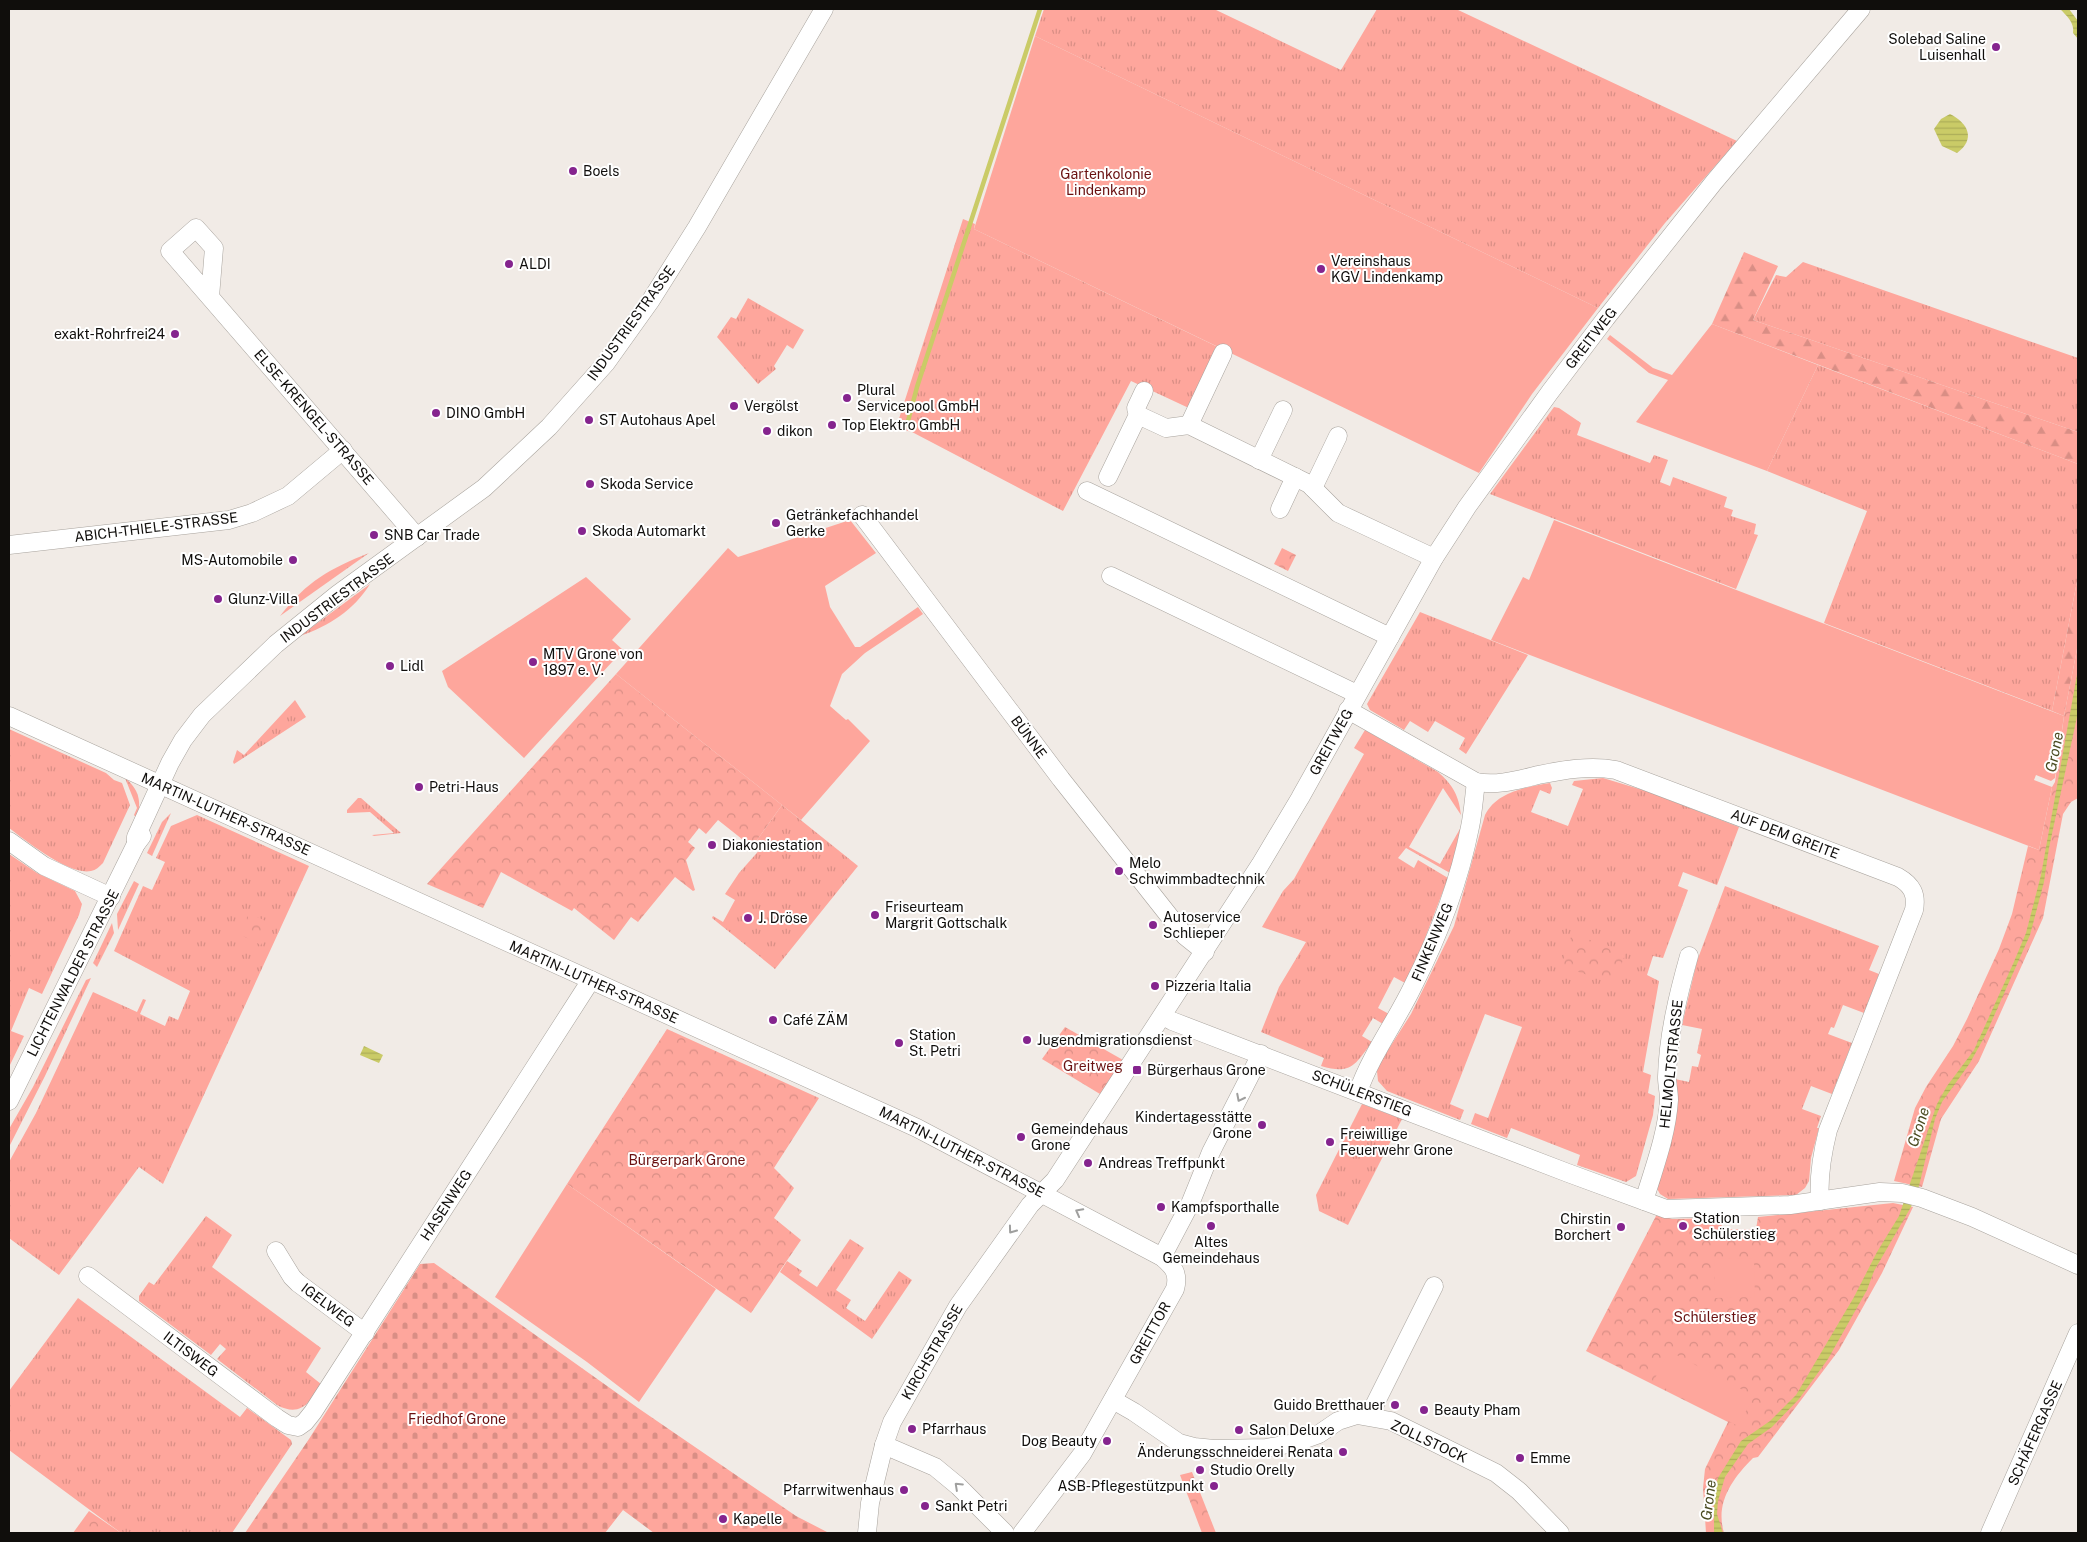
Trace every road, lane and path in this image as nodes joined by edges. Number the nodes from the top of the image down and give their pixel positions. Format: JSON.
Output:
{"nodes":[{"id":1,"x":824,"y":9,"type":"edge"},
{"id":2,"x":1861,"y":9,"type":"edge"},
{"id":3,"x":210,"y":297,"type":"dead end"},
{"id":4,"x":1223,"y":353,"type":"dead end"},
{"id":5,"x":1144,"y":391,"type":"dead end"},
{"id":6,"x":1283,"y":410,"type":"dead end"},
{"id":7,"x":1138,"y":415,"type":"junction"},
{"id":8,"x":1188,"y":425,"type":"junction"},
{"id":9,"x":1338,"y":436,"type":"dead end"},
{"id":10,"x":343,"y":450,"type":"junction"},
{"id":11,"x":1259,"y":460,"type":"junction"},
{"id":12,"x":1108,"y":477,"type":"dead end"},
{"id":13,"x":1295,"y":477,"type":"junction"},
{"id":14,"x":1313,"y":488,"type":"junction"},
{"id":15,"x":1087,"y":491,"type":"dead end"},
{"id":16,"x":1280,"y":509,"type":"dead end"},
{"id":17,"x":862,"y":515,"type":"dead end"},
{"id":18,"x":418,"y":538,"type":"junction"},
{"id":19,"x":9,"y":545,"type":"edge"},
{"id":20,"x":1434,"y":558,"type":"junction"},
{"id":21,"x":1112,"y":576,"type":"dead end"},
{"id":22,"x":1390,"y":637,"type":"junction"},
{"id":23,"x":1357,"y":694,"type":"junction"},
{"id":24,"x":1348,"y":710,"type":"junction"},
{"id":25,"x":9,"y":716,"type":"edge"},
{"id":26,"x":1476,"y":782,"type":"junction"},
{"id":27,"x":164,"y":787,"type":"junction"},
{"id":28,"x":9,"y":841,"type":"edge"},
{"id":29,"x":111,"y":897,"type":"junction"},
{"id":30,"x":1205,"y":952,"type":"junction"},
{"id":31,"x":1689,"y":956,"type":"dead end"},
{"id":32,"x":590,"y":980,"type":"junction"},
{"id":33,"x":1164,"y":1016,"type":"junction"},
{"id":34,"x":1261,"y":1054,"type":"junction"},
{"id":35,"x":1358,"y":1092,"type":"junction"},
{"id":36,"x":9,"y":1101,"type":"edge"},
{"id":37,"x":1043,"y":1193,"type":"junction"},
{"id":38,"x":1644,"y":1200,"type":"junction"},
{"id":39,"x":1820,"y":1201,"type":"junction"},
{"id":40,"x":276,"y":1251,"type":"dead end"},
{"id":41,"x":1167,"y":1261,"type":"junction"},
{"id":42,"x":2078,"y":1265,"type":"edge"},
{"id":43,"x":88,"y":1276,"type":"dead end"},
{"id":44,"x":1434,"y":1286,"type":"dead end"},
{"id":45,"x":365,"y":1333,"type":"junction"},
{"id":46,"x":2078,"y":1333,"type":"edge"},
{"id":47,"x":1113,"y":1400,"type":"junction"},
{"id":48,"x":1369,"y":1416,"type":"junction"},
{"id":49,"x":298,"y":1427,"type":"joint"},
{"id":50,"x":884,"y":1445,"type":"junction"},
{"id":51,"x":867,"y":1533,"type":"edge"},
{"id":52,"x":1005,"y":1533,"type":"edge"},
{"id":53,"x":1022,"y":1533,"type":"edge"},
{"id":54,"x":1560,"y":1533,"type":"edge"},
{"id":55,"x":1990,"y":1533,"type":"edge"}],
"edges":[{"from":1,"to":18,"type":"street","name":"INDUSTRIESTRASSE"},
{"from":2,"to":20,"type":"street","name":"GREITWEG"},
{"from":3,"to":10,"type":"street","name":"ELSE-KRENGEL-STRASSE"},
{"from":4,"to":8,"type":"street"},
{"from":5,"to":7,"type":"street"},
{"from":6,"to":11,"type":"street"},
{"from":7,"to":8,"type":"street"},
{"from":7,"to":12,"type":"street"},
{"from":8,"to":11,"type":"street"},
{"from":9,"to":14,"type":"street"},
{"from":10,"to":18,"type":"street","name":"ELSE-KRENGEL-STRASSE"},
{"from":10,"to":19,"type":"street","name":"ABICH-THIELE-STRASSE"},
{"from":11,"to":13,"type":"street"},
{"from":13,"to":14,"type":"street"},
{"from":13,"to":16,"type":"street"},
{"from":14,"to":20,"type":"street"},
{"from":15,"to":22,"type":"street"},
{"from":17,"to":30,"type":"street","name":"BÜNNE"},
{"from":18,"to":27,"type":"street","name":"INDUSTRIESTRASSE"},
{"from":20,"to":22,"type":"street","name":"GREITWEG"},
{"from":21,"to":23,"type":"street","name":"GREITWEG"},
{"from":22,"to":23,"type":"street","name":"GREITWEG"},
{"from":23,"to":24,"type":"street","name":"GREITWEG"},
{"from":24,"to":26,"type":"street","name":"AUF DEM GREITE"},
{"from":24,"to":30,"type":"street","name":"GREITWEG"},
{"from":25,"to":27,"type":"street","name":"MARTIN-LUTHER-STRASSE"},
{"from":26,"to":35,"type":"street","name":"FINKENWEG"},
{"from":26,"to":39,"type":"street","name":"AUF DEM GREITE"},
{"from":27,"to":29,"type":"street","name":"LICHTENWALDER STRASSE"},
{"from":27,"to":32,"type":"street","name":"MARTIN-LUTHER-STRASSE"},
{"from":28,"to":29,"type":"street"},
{"from":29,"to":36,"type":"street","name":"LICHTENWALDER STRASSE"},
{"from":30,"to":33,"type":"street","name":"GREITWEG"},
{"from":31,"to":38,"type":"street","name":"HELMOLTSTRASSE"},
{"from":32,"to":37,"type":"street","name":"MARTIN-LUTHER-STRASSE"},
{"from":32,"to":45,"type":"street","name":"HASENWEG"},
{"from":33,"to":34,"type":"street","name":"SCHÜLERSTIEG"},
{"from":33,"to":37,"type":"street","name":"GREITWEG"},
{"from":34,"to":35,"type":"street","name":"SCHÜLERSTIEG"},
{"from":34,"to":41,"type":"street","one_way":true},
{"from":35,"to":38,"type":"street","name":"SCHÜLERSTIEG"},
{"from":41,"to":37,"type":"street","name":"MARTIN-LUTHER-STRASSE","one_way":true},
{"from":37,"to":50,"type":"street","name":"KIRCHSTRASSE","one_way":true},
{"from":38,"to":39,"type":"street","name":"SCHÜLERSTIEG"},
{"from":39,"to":42,"type":"street","name":"SCHÜLERSTIEG"},
{"from":40,"to":45,"type":"street","name":"IGELWEG"},
{"from":41,"to":47,"type":"street","name":"GREITTOR"},
{"from":43,"to":49,"type":"street","name":"ILTISWEG"},
{"from":44,"to":48,"type":"street"},
{"from":45,"to":49,"type":"street","name":"HASENWEG"},
{"from":46,"to":55,"type":"street","name":"SCHÄFERGASSE"},
{"from":47,"to":48,"type":"street","name":"ZOLLSTOCK"},
{"from":47,"to":53,"type":"street","name":"GREITTOR"},
{"from":48,"to":54,"type":"street","name":"ZOLLSTOCK"},
{"from":50,"to":51,"type":"street","name":"KIRCHSTRASSE"},
{"from":52,"to":50,"type":"street","one_way":true}]}
